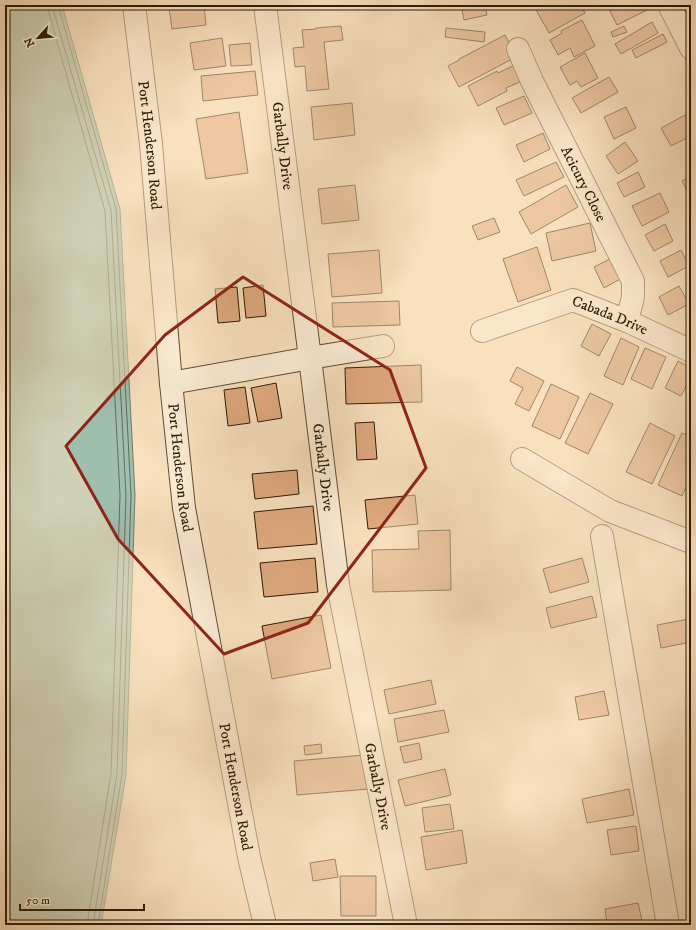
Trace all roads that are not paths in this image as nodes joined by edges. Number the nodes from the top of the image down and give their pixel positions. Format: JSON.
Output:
{"nodes":[{"id":1,"x":134,"y":5,"type":"edge"},
{"id":2,"x":265,"y":5,"type":"edge"},
{"id":3,"x":669,"y":5,"type":"edge"},
{"id":4,"x":691,"y":48,"type":"edge"},
{"id":5,"x":518,"y":49,"type":"dead end"},
{"id":6,"x":627,"y":321,"type":"junction"},
{"id":7,"x":482,"y":331,"type":"dead end"},
{"id":8,"x":383,"y":346,"type":"dead end"},
{"id":9,"x":691,"y":351,"type":"edge"},
{"id":10,"x":310,"y":358,"type":"junction"},
{"id":11,"x":171,"y":383,"type":"junction"},
{"id":12,"x":522,"y":458,"type":"dead end"},
{"id":13,"x":602,"y":536,"type":"dead end"},
{"id":14,"x":691,"y":542,"type":"edge"},
{"id":15,"x":265,"y":925,"type":"edge"},
{"id":16,"x":406,"y":925,"type":"edge"},
{"id":17,"x":668,"y":925,"type":"edge"}],
"edges":[{"from":1,"to":11,"type":"street","name":"Port Henderson Road"},
{"from":2,"to":10,"type":"street","name":"Garbally Drive"},
{"from":3,"to":4,"type":"street"},
{"from":5,"to":6,"type":"street","name":"Acicury Close"},
{"from":6,"to":7,"type":"street","name":"Cabada Drive"},
{"from":6,"to":9,"type":"street","name":"Cabada Drive"},
{"from":8,"to":10,"type":"street"},
{"from":10,"to":11,"type":"street"},
{"from":10,"to":16,"type":"street","name":"Garbally Drive"},
{"from":11,"to":15,"type":"street","name":"Port Henderson Road"},
{"from":12,"to":14,"type":"street"},
{"from":13,"to":17,"type":"street"}]}
